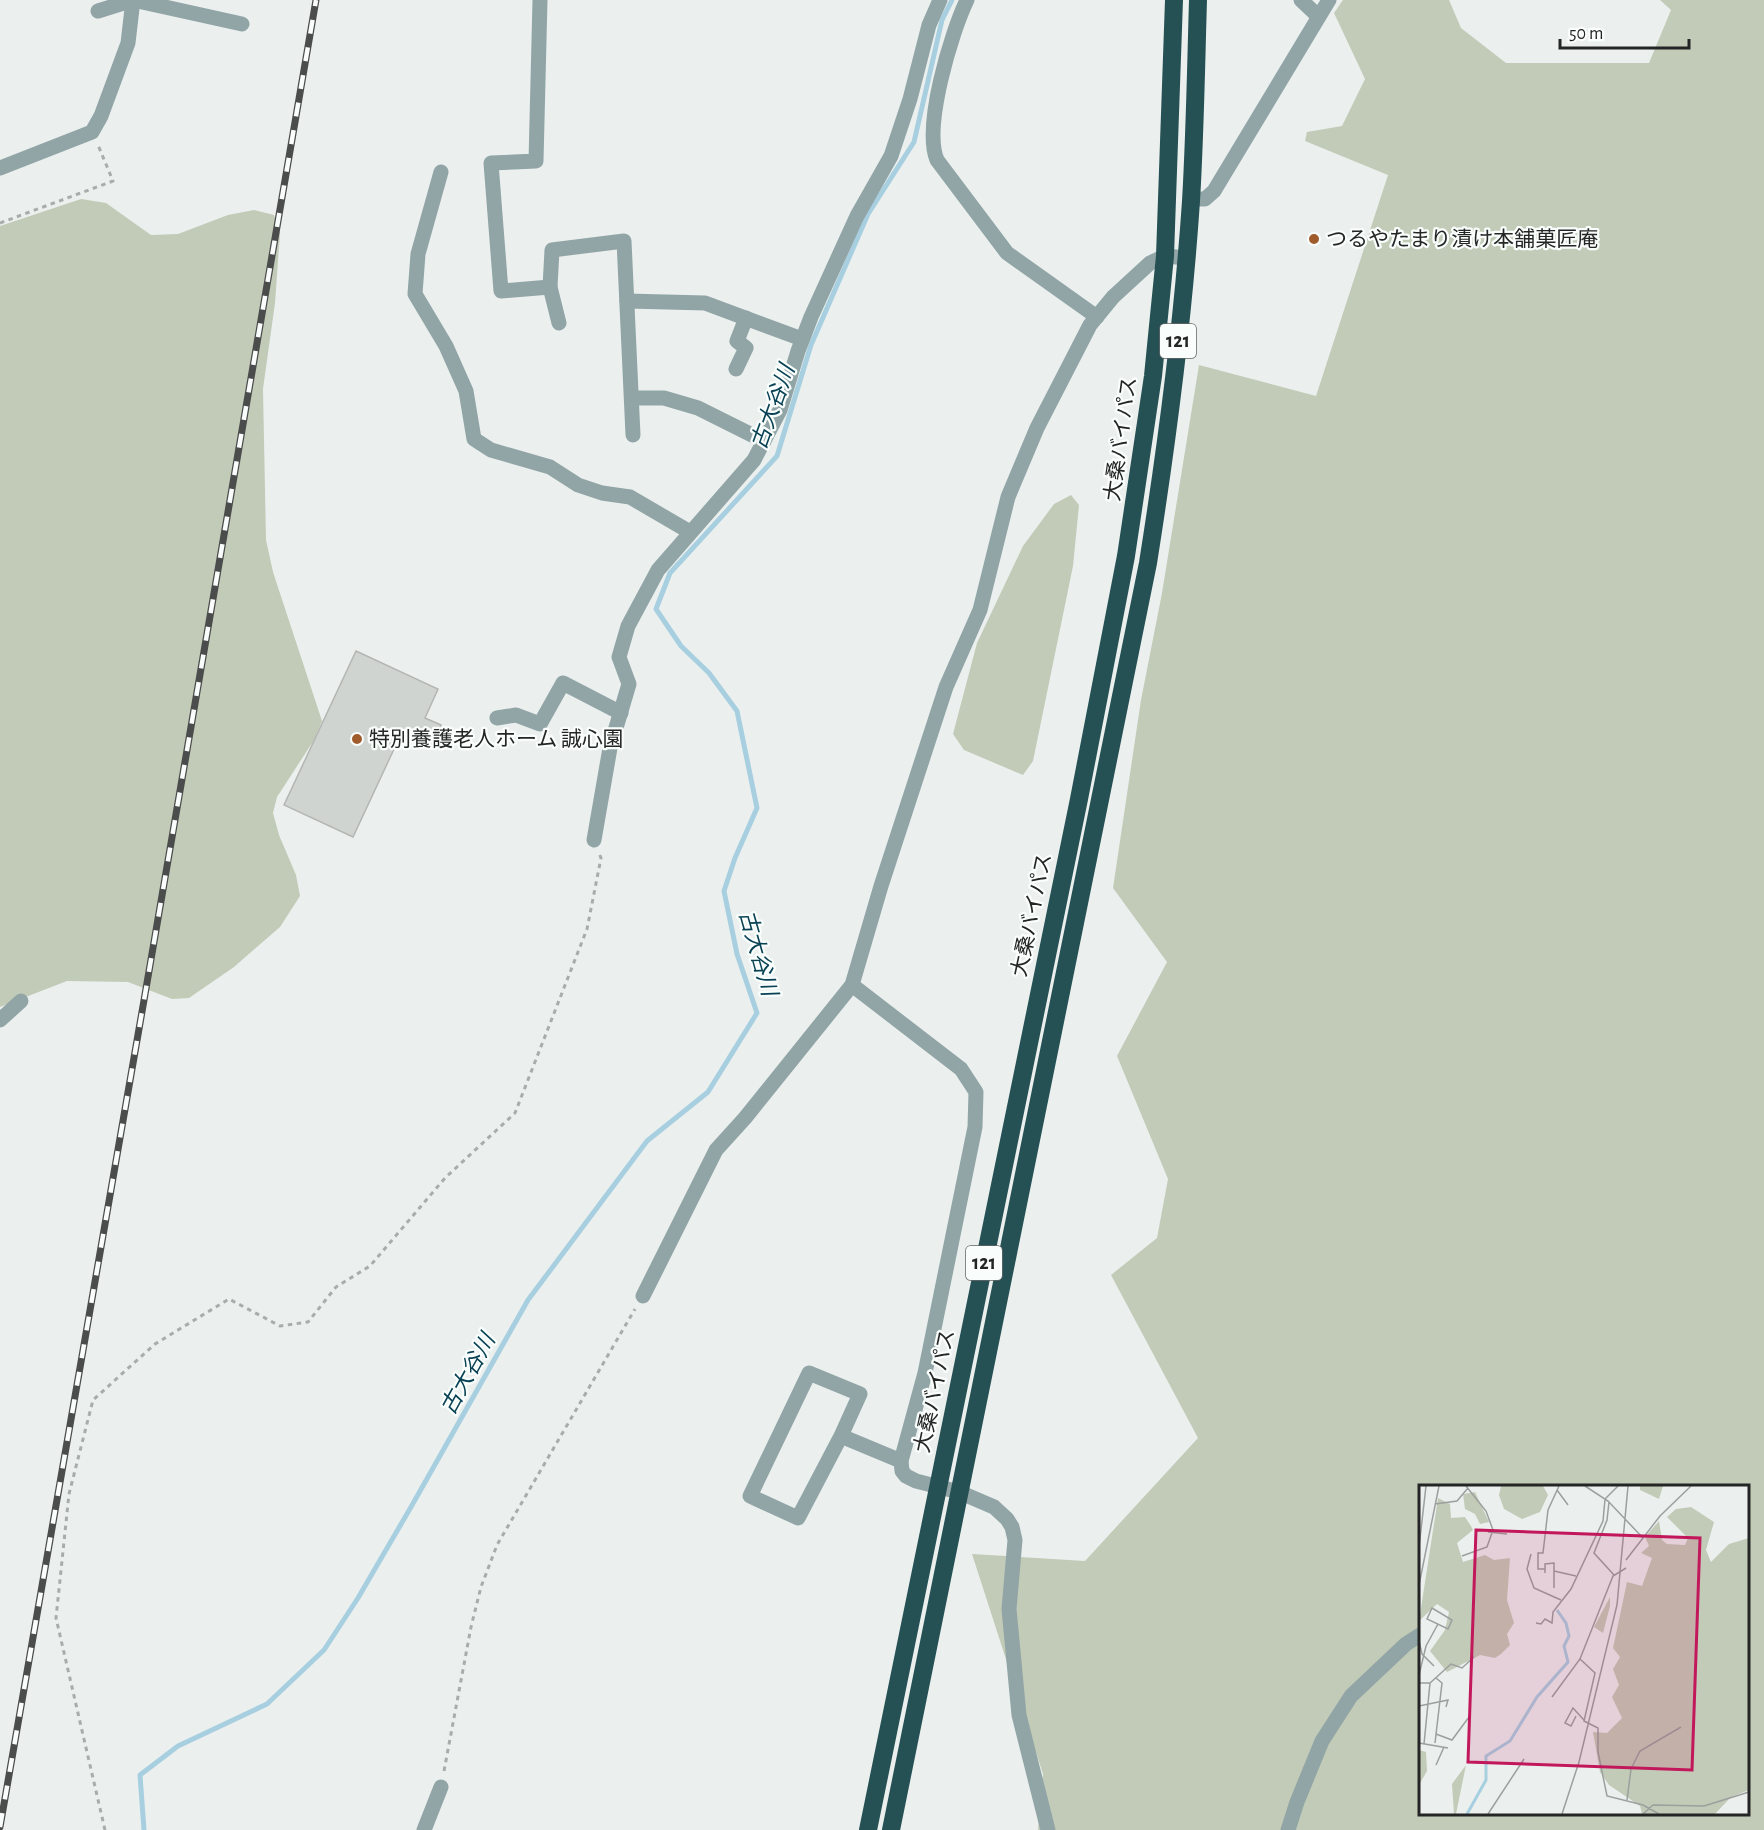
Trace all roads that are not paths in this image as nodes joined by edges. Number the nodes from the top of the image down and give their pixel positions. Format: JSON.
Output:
{"nodes":[{"id":1,"x":133,"y":0,"type":"edge"},
{"id":2,"x":540,"y":0,"type":"edge"},
{"id":3,"x":940,"y":0,"type":"edge"},
{"id":4,"x":967,"y":0,"type":"edge"},
{"id":5,"x":1174,"y":0,"type":"edge"},
{"id":6,"x":1198,"y":0,"type":"edge"},
{"id":7,"x":1301,"y":0,"type":"edge"},
{"id":8,"x":1329,"y":0,"type":"edge"},
{"id":9,"x":98,"y":12,"type":"dead end"},
{"id":10,"x":1318,"y":16,"type":"junction"},
{"id":11,"x":242,"y":24,"type":"dead end"},
{"id":12,"x":0,"y":168,"type":"edge"},
{"id":13,"x":441,"y":172,"type":"dead end"},
{"id":14,"x":1191,"y":199,"type":"junction"},
{"id":15,"x":1165,"y":256,"type":"junction"},
{"id":16,"x":1187,"y":258,"type":"junction"},
{"id":17,"x":550,"y":286,"type":"junction"},
{"id":18,"x":627,"y":301,"type":"junction"},
{"id":19,"x":1097,"y":317,"type":"junction"},
{"id":20,"x":746,"y":318,"type":"junction"},
{"id":21,"x":559,"y":323,"type":"dead end"},
{"id":22,"x":802,"y":339,"type":"junction"},
{"id":23,"x":736,"y":369,"type":"dead end"},
{"id":24,"x":633,"y":398,"type":"junction"},
{"id":25,"x":633,"y":435,"type":"dead end"},
{"id":26,"x":764,"y":441,"type":"junction"},
{"id":27,"x":690,"y":532,"type":"junction"},
{"id":28,"x":621,"y":714,"type":"junction"},
{"id":29,"x":497,"y":718,"type":"dead end"},
{"id":30,"x":594,"y":840,"type":"road end"},
{"id":31,"x":852,"y":985,"type":"junction"},
{"id":32,"x":21,"y":1000,"type":"dead end"},
{"id":33,"x":0,"y":1020,"type":"edge"},
{"id":34,"x":643,"y":1296,"type":"road end"},
{"id":35,"x":840,"y":1436,"type":"junction"},
{"id":36,"x":901,"y":1461,"type":"junction"},
{"id":37,"x":938,"y":1487,"type":"junction"},
{"id":38,"x":959,"y":1492,"type":"junction"},
{"id":39,"x":1419,"y":1636,"type":"edge"},
{"id":40,"x":441,"y":1787,"type":"road end"},
{"id":41,"x":424,"y":1830,"type":"edge"},
{"id":42,"x":868,"y":1830,"type":"edge"},
{"id":43,"x":891,"y":1830,"type":"edge"},
{"id":44,"x":1047,"y":1830,"type":"edge"},
{"id":45,"x":1288,"y":1830,"type":"edge"}],
"edges":[{"from":1,"to":9,"type":"street"},
{"from":1,"to":11,"type":"street"},
{"from":1,"to":12,"type":"street"},
{"from":2,"to":17,"type":"street"},
{"from":3,"to":22,"type":"street"},
{"from":4,"to":19,"type":"street"},
{"from":5,"to":15,"type":"highway","name":"大桑バイパス","number":"121"},
{"from":6,"to":14,"type":"highway","name":"大桑バイパス","number":"121"},
{"from":7,"to":10,"type":"street"},
{"from":8,"to":10,"type":"street"},
{"from":10,"to":14,"type":"street"},
{"from":13,"to":27,"type":"street"},
{"from":14,"to":16,"type":"highway","name":"大桑バイパス","number":"121"},
{"from":15,"to":16,"type":"street"},
{"from":15,"to":19,"type":"street"},
{"from":15,"to":37,"type":"highway","name":"大桑バイパス","number":"121"},
{"from":16,"to":38,"type":"highway","name":"大桑バイパス","number":"121"},
{"from":17,"to":18,"type":"street"},
{"from":17,"to":21,"type":"street"},
{"from":18,"to":20,"type":"street"},
{"from":18,"to":24,"type":"street"},
{"from":19,"to":31,"type":"street"},
{"from":20,"to":22,"type":"street"},
{"from":20,"to":23,"type":"street"},
{"from":22,"to":26,"type":"street"},
{"from":24,"to":25,"type":"street"},
{"from":24,"to":26,"type":"street"},
{"from":26,"to":27,"type":"street"},
{"from":27,"to":28,"type":"street"},
{"from":28,"to":29,"type":"street"},
{"from":28,"to":30,"type":"street"},
{"from":31,"to":34,"type":"street"},
{"from":31,"to":36,"type":"street"},
{"from":32,"to":33,"type":"street"},
{"from":35,"to":35,"type":"street"},
{"from":35,"to":36,"type":"street"},
{"from":36,"to":37,"type":"street"},
{"from":37,"to":38,"type":"street"},
{"from":37,"to":42,"type":"highway","name":"大桑バイパス","number":"121"},
{"from":38,"to":43,"type":"highway","name":"大桑バイパス","number":"121"},
{"from":38,"to":44,"type":"street"},
{"from":39,"to":45,"type":"street"},
{"from":40,"to":41,"type":"street"}]}
